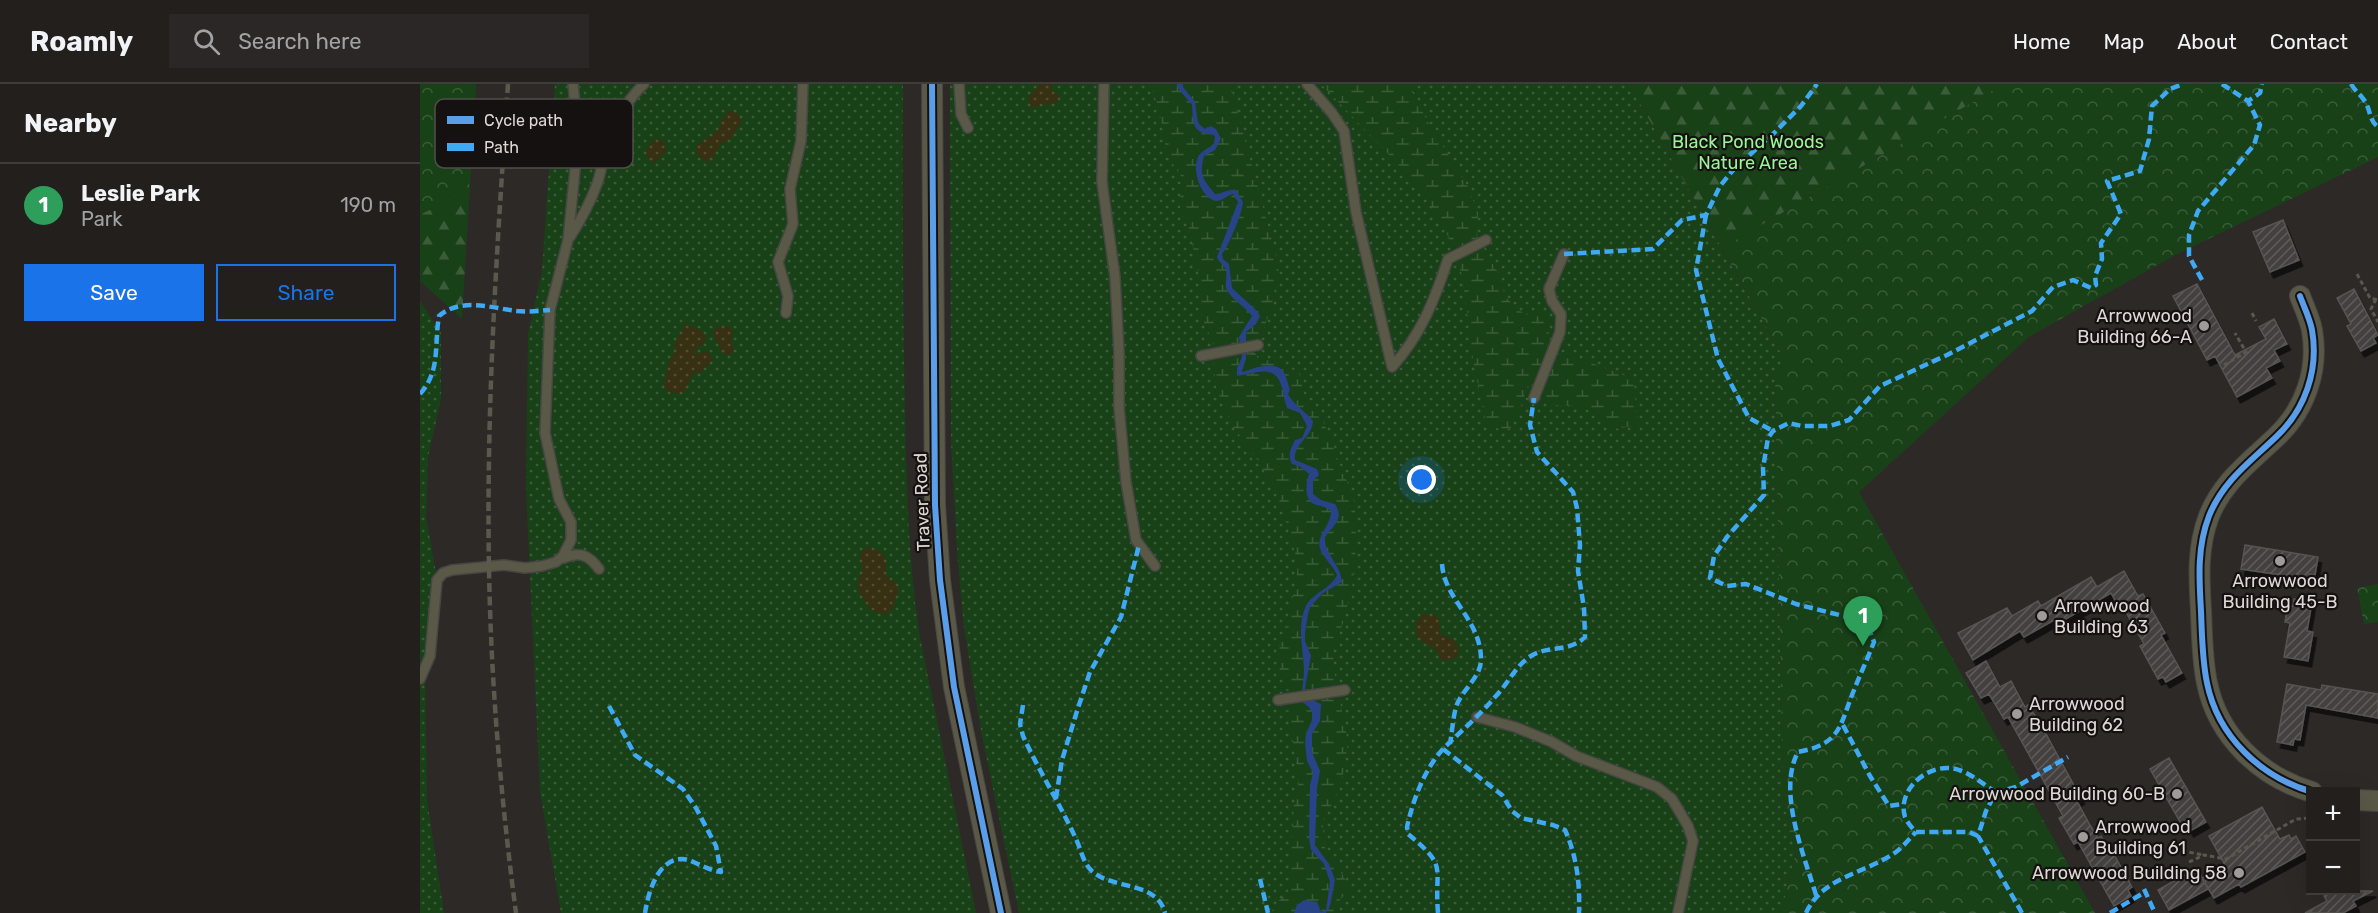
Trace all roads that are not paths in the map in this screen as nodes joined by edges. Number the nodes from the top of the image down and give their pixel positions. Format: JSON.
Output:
{"nodes":[{"id":1,"x":573,"y":84,"type":"edge"},
{"id":2,"x":803,"y":84,"type":"edge"},
{"id":3,"x":932,"y":84,"type":"edge"},
{"id":4,"x":959,"y":84,"type":"edge"},
{"id":5,"x":1104,"y":84,"type":"edge"},
{"id":6,"x":1307,"y":84,"type":"edge"},
{"id":7,"x":641,"y":85,"type":"edge"},
{"id":8,"x":574,"y":99,"type":"edge"},
{"id":9,"x":630,"y":99,"type":"edge"},
{"id":10,"x":968,"y":129,"type":"dead end"},
{"id":11,"x":575,"y":168,"type":"edge"},
{"id":12,"x":601,"y":168,"type":"edge"},
{"id":13,"x":568,"y":240,"type":"junction"},
{"id":14,"x":1486,"y":240,"type":"dead end"},
{"id":15,"x":1564,"y":254,"type":"dead end"},
{"id":16,"x":2301,"y":296,"type":"dead end"},
{"id":17,"x":786,"y":313,"type":"dead end"},
{"id":18,"x":1258,"y":345,"type":"dead end"},
{"id":19,"x":1201,"y":356,"type":"dead end"},
{"id":20,"x":1534,"y":398,"type":"dead end"},
{"id":21,"x":556,"y":562,"type":"junction"},
{"id":22,"x":1155,"y":566,"type":"dead end"},
{"id":23,"x":599,"y":569,"type":"dead end"},
{"id":24,"x":420,"y":679,"type":"edge"},
{"id":25,"x":1345,"y":690,"type":"dead end"},
{"id":26,"x":1278,"y":700,"type":"dead end"},
{"id":27,"x":1477,"y":717,"type":"dead end"},
{"id":28,"x":2306,"y":790,"type":"edge"},
{"id":29,"x":2360,"y":800,"type":"edge"},
{"id":30,"x":2378,"y":801,"type":"edge"},
{"id":31,"x":1001,"y":913,"type":"edge"},
{"id":32,"x":1678,"y":913,"type":"edge"}],
"edges":[{"from":1,"to":8,"type":"lane"},
{"from":2,"to":17,"type":"lane"},
{"from":3,"to":31,"type":"street","name":"Traver Road"},
{"from":4,"to":10,"type":"lane"},
{"from":5,"to":22,"type":"lane"},
{"from":6,"to":14,"type":"lane"},
{"from":7,"to":9,"type":"lane"},
{"from":11,"to":13,"type":"lane"},
{"from":12,"to":13,"type":"lane"},
{"from":13,"to":21,"type":"lane"},
{"from":15,"to":20,"type":"lane"},
{"from":16,"to":28,"type":"street"},
{"from":18,"to":19,"type":"lane"},
{"from":21,"to":23,"type":"lane"},
{"from":21,"to":24,"type":"lane"},
{"from":25,"to":26,"type":"lane"},
{"from":27,"to":32,"type":"lane"},
{"from":29,"to":30,"type":"street"}]}
